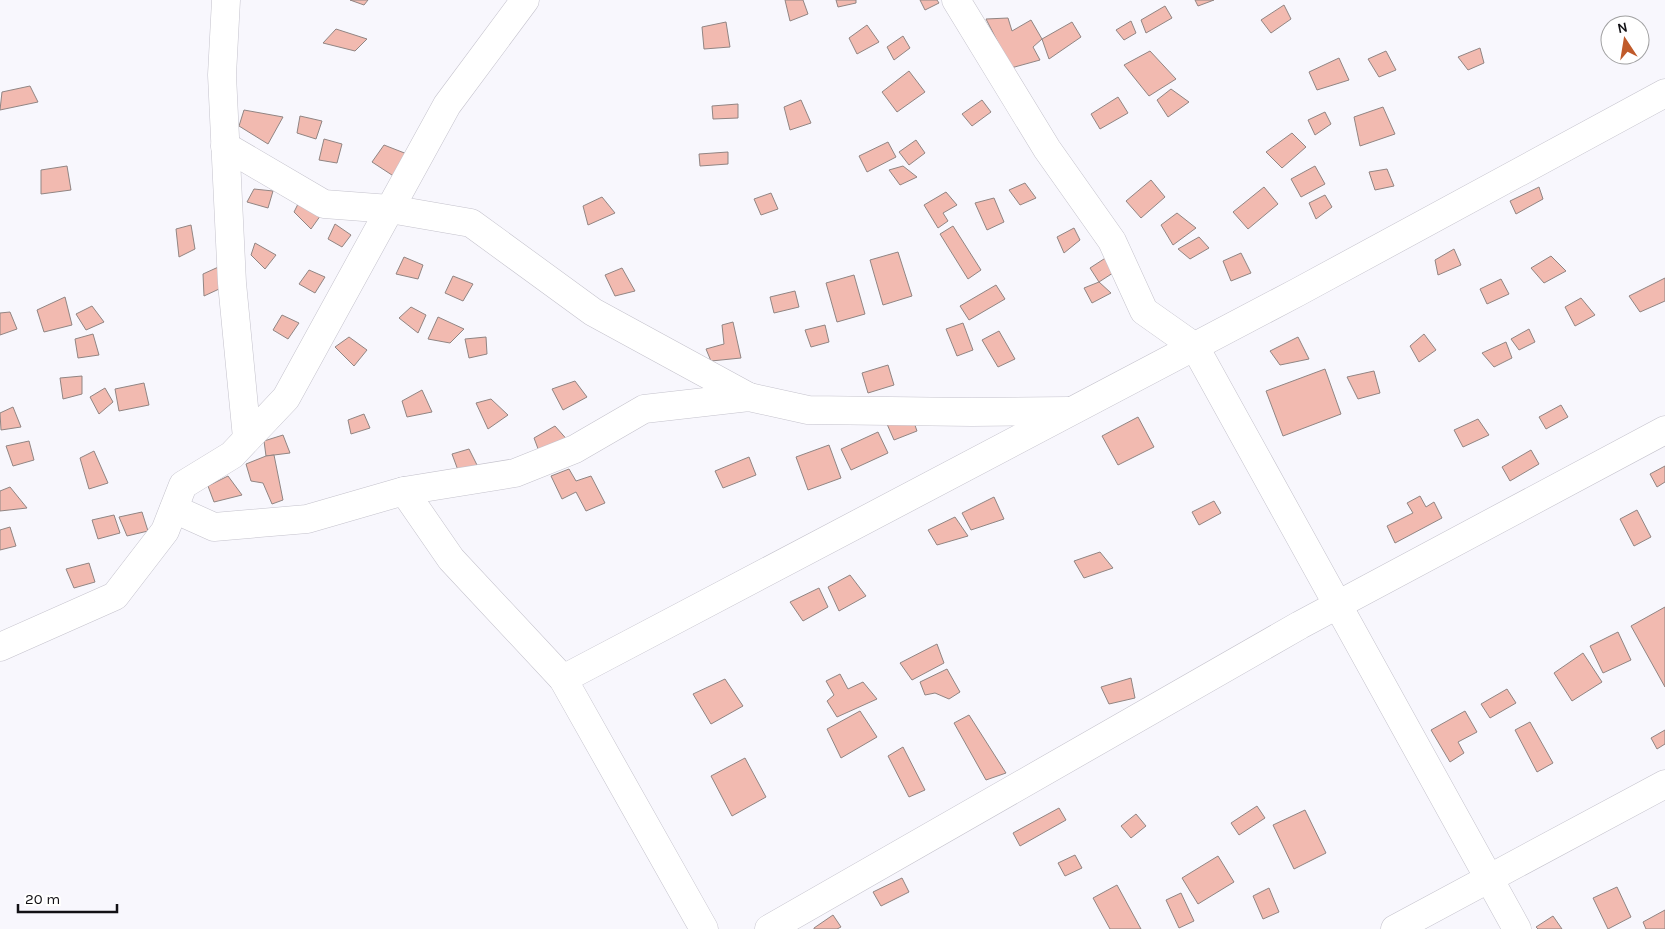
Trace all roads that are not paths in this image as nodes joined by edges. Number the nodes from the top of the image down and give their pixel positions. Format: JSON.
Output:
{"nodes":[{"id":1,"x":226,"y":0,"type":"edge"},
{"id":2,"x":525,"y":0,"type":"edge"},
{"id":3,"x":956,"y":0,"type":"edge"},
{"id":4,"x":1665,"y":93,"type":"edge"},
{"id":5,"x":225,"y":146,"type":"junction"},
{"id":6,"x":390,"y":209,"type":"junction"},
{"id":7,"x":1195,"y":346,"type":"junction"},
{"id":8,"x":749,"y":397,"type":"junction"},
{"id":9,"x":1074,"y":410,"type":"junction"},
{"id":10,"x":1665,"y":430,"type":"edge"},
{"id":11,"x":248,"y":438,"type":"junction"},
{"id":12,"x":404,"y":491,"type":"junction"},
{"id":13,"x":174,"y":509,"type":"junction"},
{"id":14,"x":1338,"y":605,"type":"junction"},
{"id":15,"x":0,"y":647,"type":"edge"},
{"id":16,"x":563,"y":680,"type":"junction"},
{"id":17,"x":1665,"y":784,"type":"edge"},
{"id":18,"x":1489,"y":879,"type":"junction"},
{"id":19,"x":704,"y":929,"type":"edge"},
{"id":20,"x":769,"y":929,"type":"edge"},
{"id":21,"x":1395,"y":929,"type":"edge"},
{"id":22,"x":1517,"y":929,"type":"edge"}],
"edges":[{"from":1,"to":5,"type":"street"},
{"from":2,"to":6,"type":"street"},
{"from":3,"to":7,"type":"street"},
{"from":4,"to":7,"type":"street"},
{"from":5,"to":6,"type":"street"},
{"from":5,"to":11,"type":"street"},
{"from":6,"to":8,"type":"street"},
{"from":6,"to":11,"type":"street"},
{"from":7,"to":9,"type":"street"},
{"from":7,"to":14,"type":"street"},
{"from":8,"to":9,"type":"street"},
{"from":8,"to":12,"type":"street"},
{"from":9,"to":16,"type":"street"},
{"from":10,"to":14,"type":"street"},
{"from":11,"to":13,"type":"street"},
{"from":12,"to":13,"type":"street"},
{"from":12,"to":16,"type":"street"},
{"from":13,"to":15,"type":"street"},
{"from":14,"to":18,"type":"street"},
{"from":14,"to":20,"type":"street"},
{"from":16,"to":19,"type":"street"},
{"from":17,"to":18,"type":"street"},
{"from":18,"to":21,"type":"street"},
{"from":18,"to":22,"type":"street"}]}
